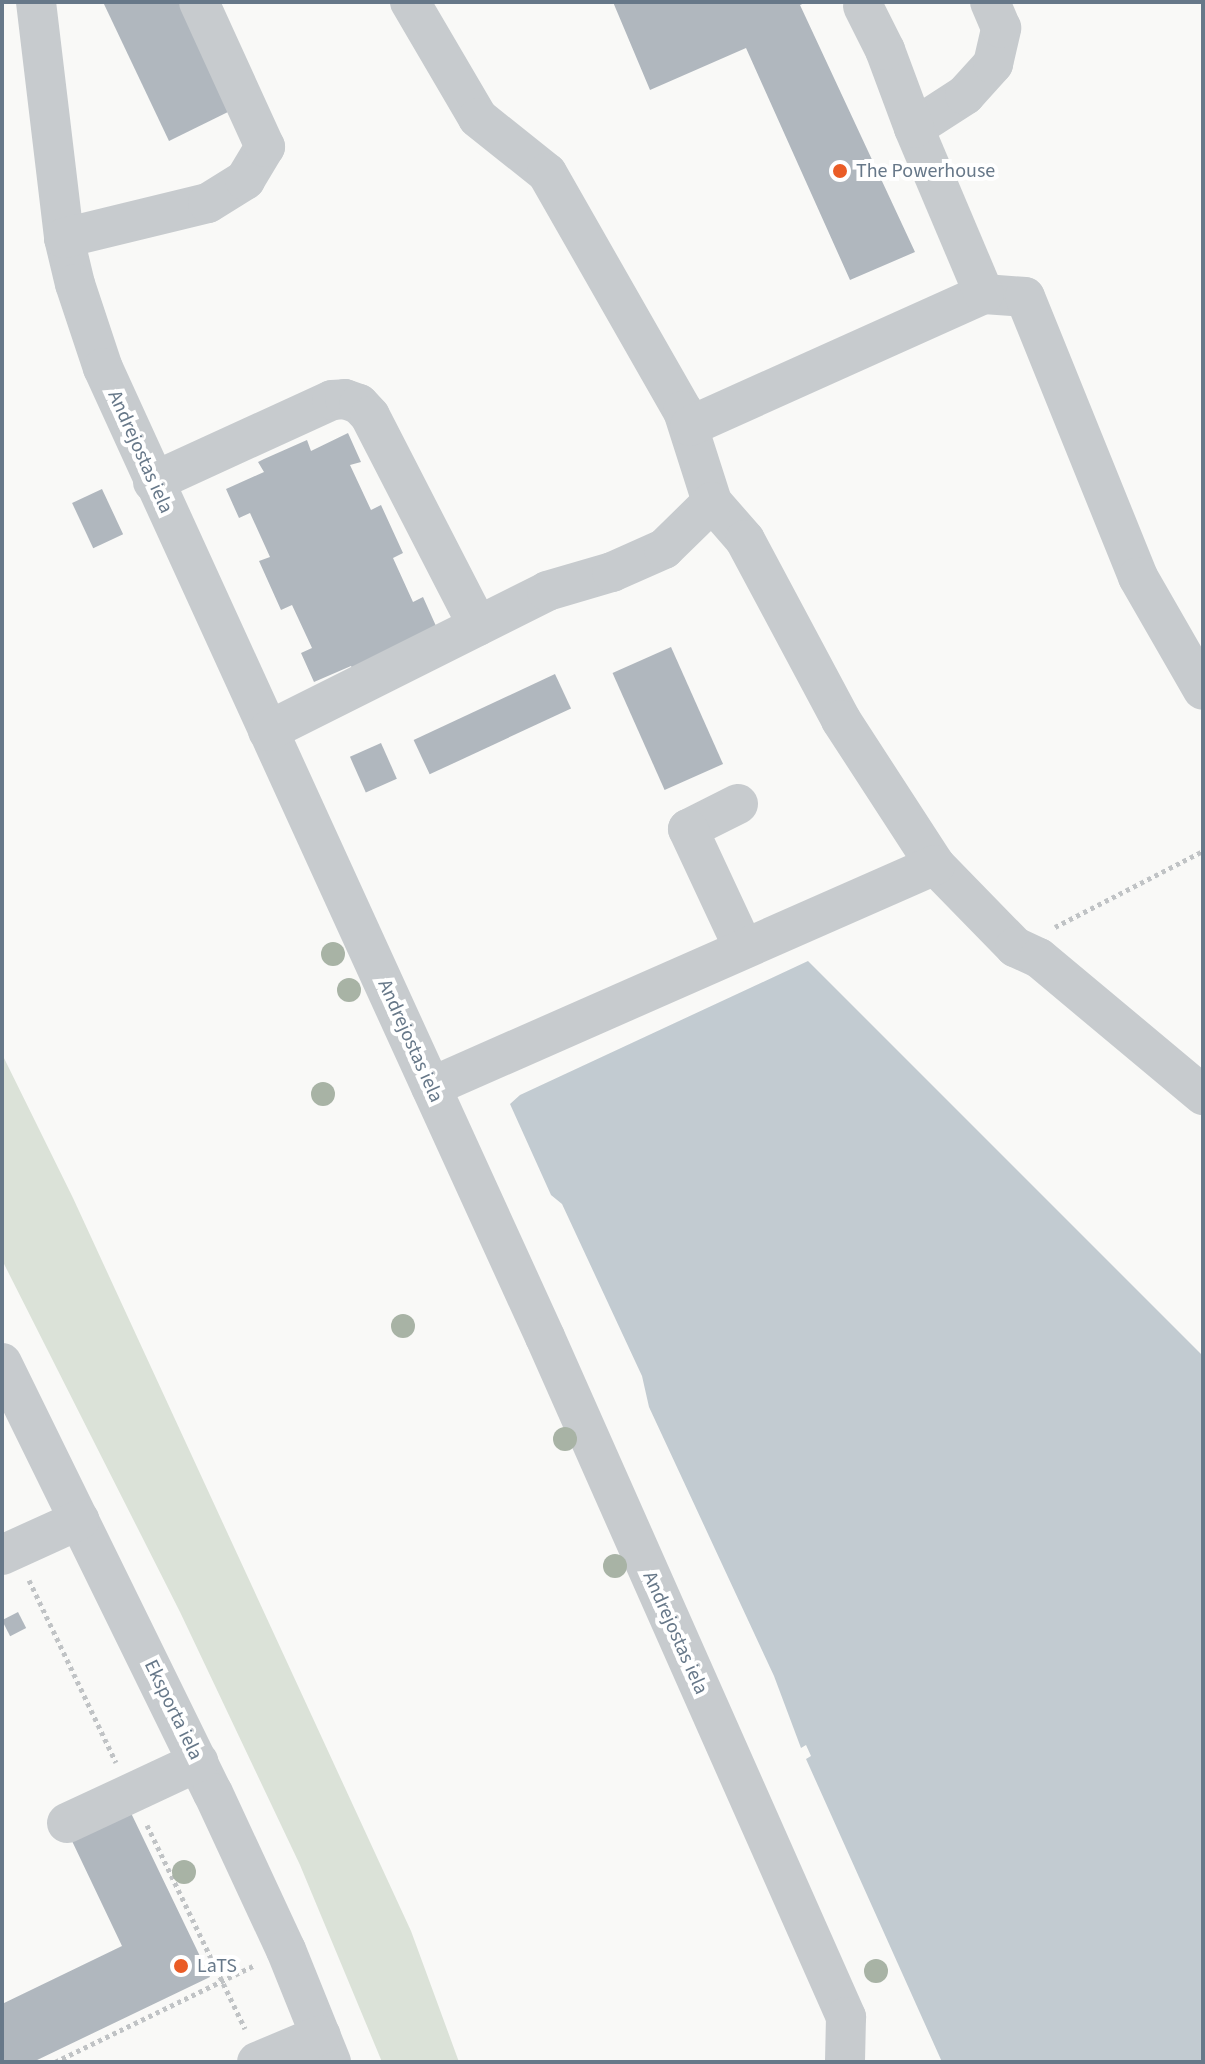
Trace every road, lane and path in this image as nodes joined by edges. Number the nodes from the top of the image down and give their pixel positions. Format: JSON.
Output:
{"nodes":[{"id":1,"x":36,"y":2,"type":"edge"},
{"id":2,"x":199,"y":2,"type":"edge"},
{"id":3,"x":410,"y":2,"type":"edge"},
{"id":4,"x":990,"y":2,"type":"edge"},
{"id":5,"x":863,"y":6,"type":"dead end"},
{"id":6,"x":914,"y":128,"type":"junction"},
{"id":7,"x":64,"y":238,"type":"junction"},
{"id":8,"x":984,"y":294,"type":"junction"},
{"id":9,"x":690,"y":426,"type":"junction"},
{"id":10,"x":153,"y":482,"type":"junction"},
{"id":11,"x":712,"y":502,"type":"junction"},
{"id":12,"x":478,"y":626,"type":"junction"},
{"id":13,"x":1203,"y":690,"type":"edge"},
{"id":14,"x":268,"y":731,"type":"junction"},
{"id":15,"x":738,"y":804,"type":"dead end"},
{"id":16,"x":1203,"y":851,"type":"edge"},
{"id":17,"x":935,"y":865,"type":"junction"},
{"id":18,"x":1015,"y":947,"type":"junction"},
{"id":19,"x":744,"y":949,"type":"junction"},
{"id":20,"x":431,"y":1087,"type":"junction"},
{"id":21,"x":1203,"y":1095,"type":"edge"},
{"id":22,"x":2,"y":1363,"type":"edge"},
{"id":23,"x":79,"y":1520,"type":"junction"},
{"id":24,"x":2,"y":1555,"type":"edge"},
{"id":25,"x":198,"y":1762,"type":"junction"},
{"id":26,"x":67,"y":1823,"type":"dead end"},
{"id":27,"x":286,"y":1950,"type":"junction"},
{"id":28,"x":326,"y":2048,"type":"edge"},
{"id":29,"x":55,"y":2062,"type":"edge"},
{"id":30,"x":257,"y":2062,"type":"edge"},
{"id":31,"x":845,"y":2062,"type":"edge"}],
"edges":[{"from":1,"to":7,"type":"street","name":"Andrejostas iela"},
{"from":2,"to":7,"type":"street"},
{"from":3,"to":9,"type":"street"},
{"from":4,"to":6,"type":"street"},
{"from":5,"to":6,"type":"street"},
{"from":6,"to":8,"type":"street"},
{"from":7,"to":10,"type":"street","name":"Andrejostas iela"},
{"from":8,"to":9,"type":"street"},
{"from":8,"to":13,"type":"street"},
{"from":9,"to":11,"type":"street"},
{"from":10,"to":12,"type":"street"},
{"from":10,"to":14,"type":"street","name":"Andrejostas iela"},
{"from":11,"to":12,"type":"street"},
{"from":11,"to":17,"type":"street"},
{"from":12,"to":14,"type":"street"},
{"from":14,"to":20,"type":"street","name":"Andrejostas iela"},
{"from":15,"to":19,"type":"street"},
{"from":16,"to":18,"type":"path"},
{"from":17,"to":18,"type":"street"},
{"from":17,"to":19,"type":"street"},
{"from":18,"to":21,"type":"street"},
{"from":19,"to":20,"type":"street"},
{"from":20,"to":31,"type":"street","name":"Andrejostas iela"},
{"from":22,"to":23,"type":"street","name":"Eksporta iela"},
{"from":23,"to":24,"type":"street"},
{"from":23,"to":25,"type":"street","name":"Eksporta iela"},
{"from":25,"to":26,"type":"street"},
{"from":25,"to":27,"type":"street","name":"Eksporta iela"},
{"from":27,"to":28,"type":"street","name":"Eksporta iela"},
{"from":27,"to":29,"type":"path"},
{"from":28,"to":30,"type":"street"}]}
